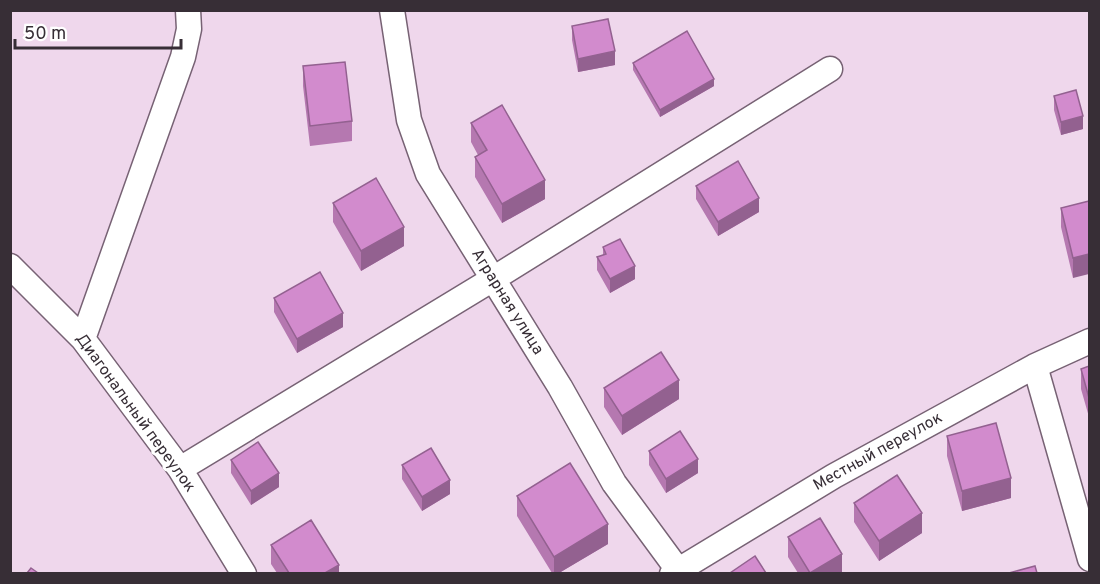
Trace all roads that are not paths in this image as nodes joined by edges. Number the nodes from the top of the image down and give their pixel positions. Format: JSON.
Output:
{"nodes":[{"id":1,"x":188,"y":10,"type":"edge"},
{"id":2,"x":392,"y":10,"type":"edge"},
{"id":3,"x":830,"y":69,"type":"dead end"},
{"id":4,"x":10,"y":266,"type":"edge"},
{"id":5,"x":493,"y":279,"type":"junction"},
{"id":6,"x":83,"y":339,"type":"junction"},
{"id":7,"x":1089,"y":341,"type":"edge"},
{"id":8,"x":1035,"y":366,"type":"junction"},
{"id":9,"x":180,"y":469,"type":"junction"},
{"id":10,"x":1089,"y":559,"type":"edge"},
{"id":11,"x":675,"y":572,"type":"edge"},
{"id":12,"x":244,"y":573,"type":"edge"}],
"edges":[{"from":1,"to":6,"type":"street"},
{"from":2,"to":5,"type":"street","name":"Аграрная улица"},
{"from":3,"to":5,"type":"street"},
{"from":4,"to":6,"type":"street","name":"Диагональный переулок"},
{"from":5,"to":9,"type":"street"},
{"from":5,"to":11,"type":"street","name":"Аграрная улица"},
{"from":6,"to":9,"type":"street","name":"Диагональный переулок"},
{"from":7,"to":8,"type":"street","name":"Местный переулок"},
{"from":8,"to":10,"type":"street"},
{"from":8,"to":11,"type":"street","name":"Местный переулок"},
{"from":9,"to":12,"type":"street","name":"Диагональный переулок"}]}
